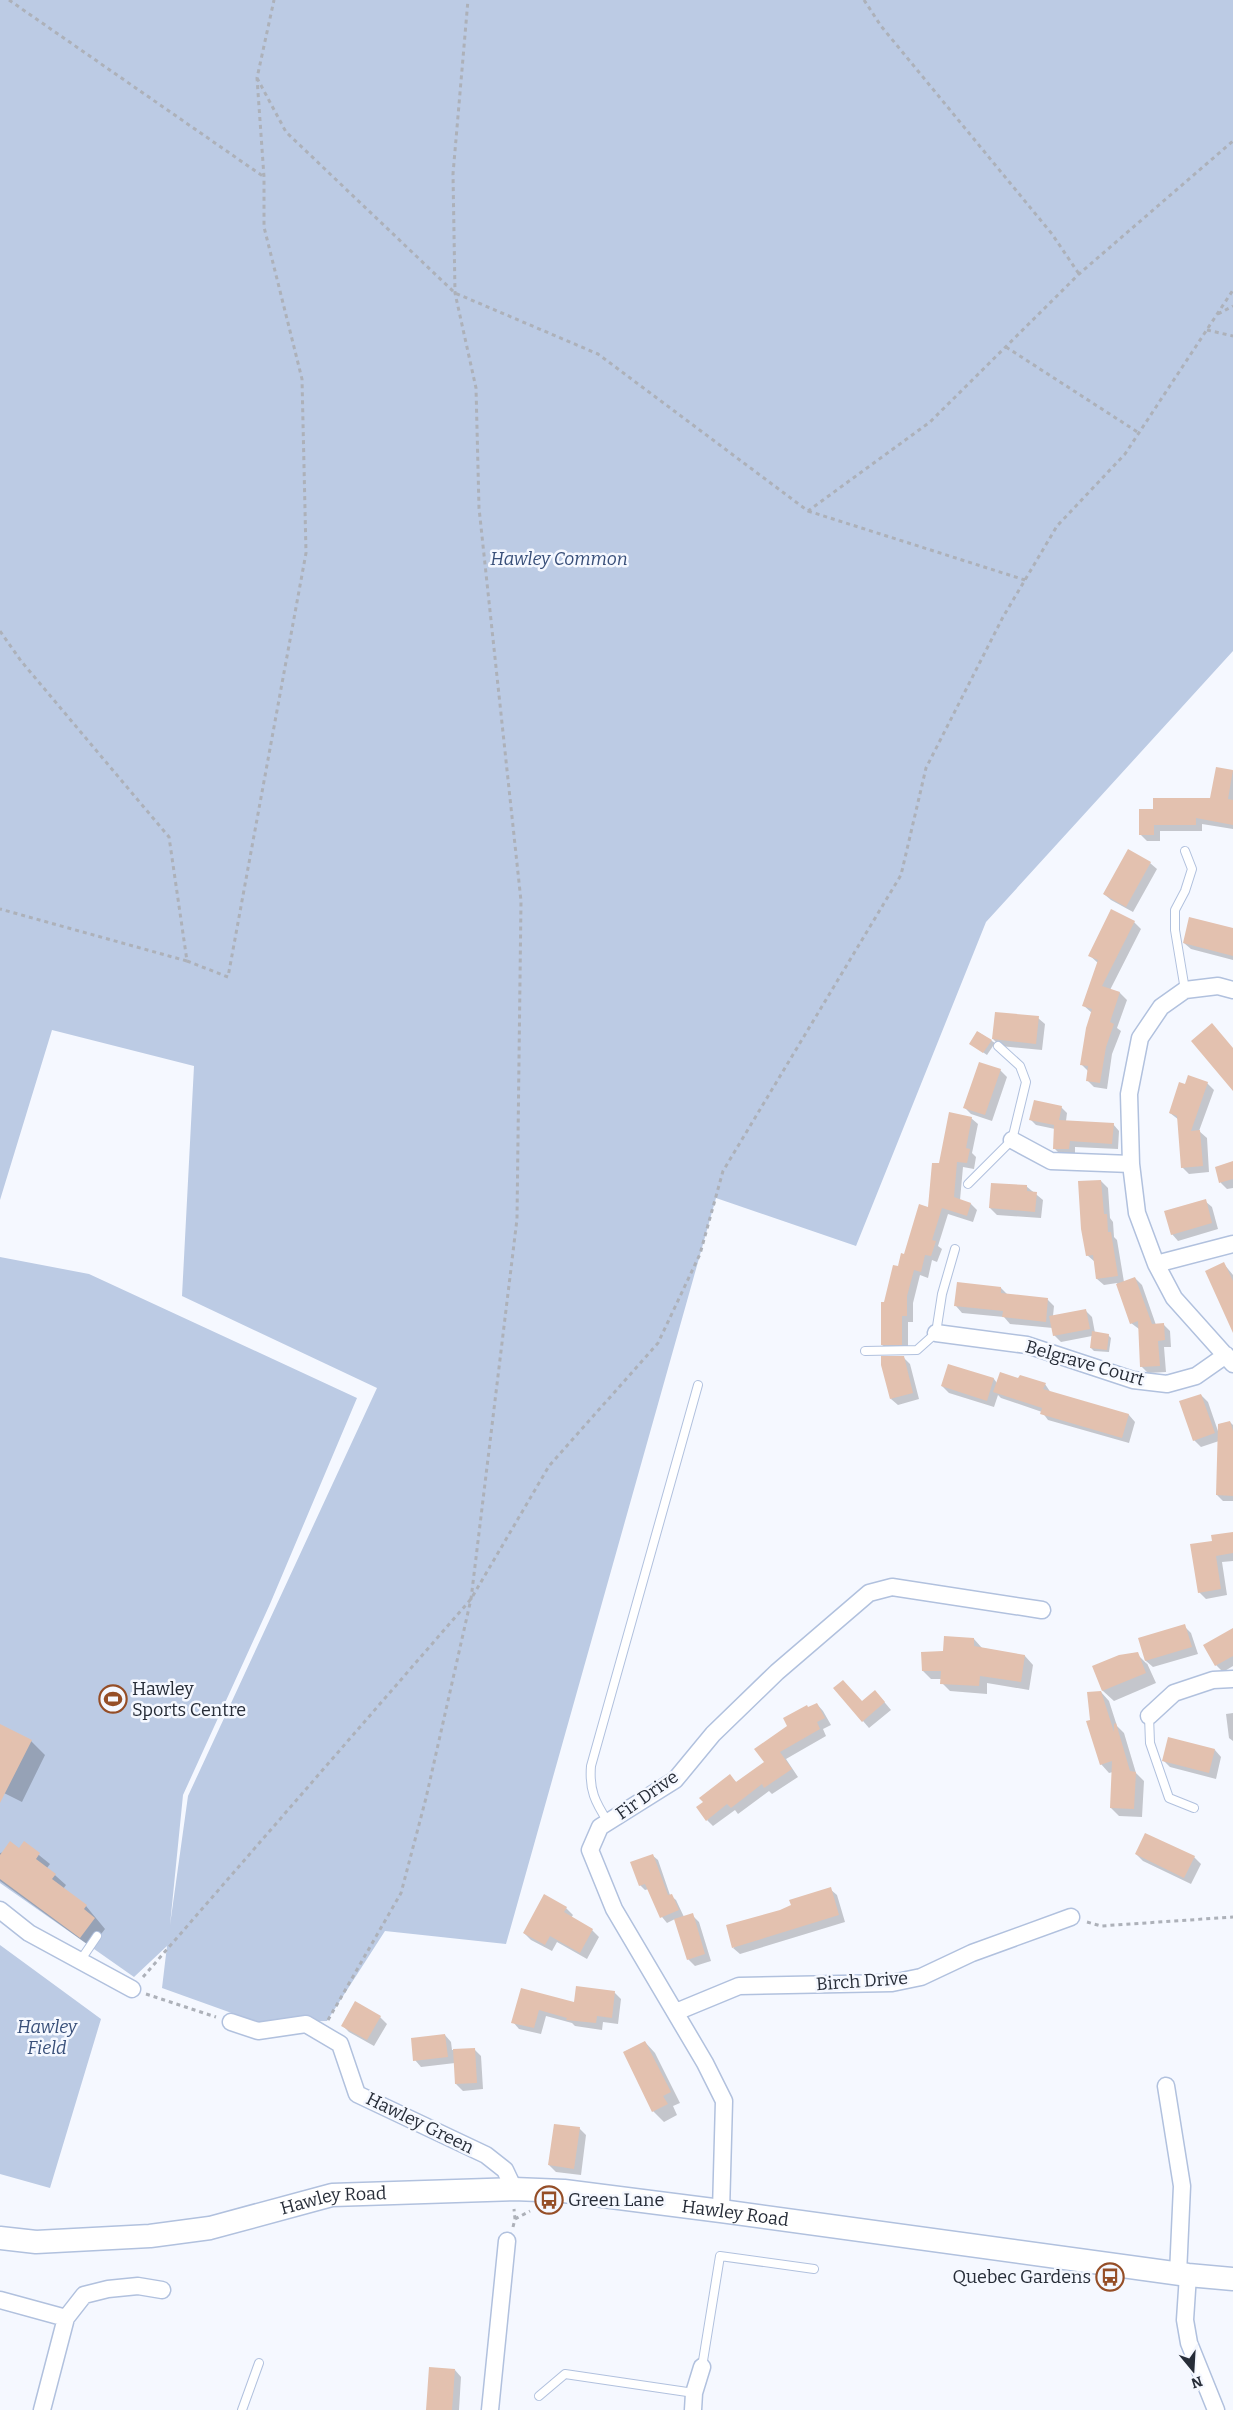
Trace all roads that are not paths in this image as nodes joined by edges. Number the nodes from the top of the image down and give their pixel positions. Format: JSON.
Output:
{"nodes":[{"id":1,"x":1185,"y":851,"type":"dead end"},
{"id":2,"x":1185,"y":990,"type":"junction"},
{"id":3,"x":1233,"y":990,"type":"edge"},
{"id":4,"x":998,"y":1046,"type":"dead end"},
{"id":5,"x":1012,"y":1140,"type":"junction"},
{"id":6,"x":1131,"y":1164,"type":"junction"},
{"id":7,"x":968,"y":1184,"type":"dead end"},
{"id":8,"x":1233,"y":1244,"type":"edge"},
{"id":9,"x":955,"y":1249,"type":"dead end"},
{"id":10,"x":1156,"y":1264,"type":"junction"},
{"id":11,"x":936,"y":1333,"type":"junction"},
{"id":12,"x":865,"y":1351,"type":"dead end"},
{"id":13,"x":1230,"y":1360,"type":"edge"},
{"id":14,"x":698,"y":1385,"type":"dead end"},
{"id":15,"x":1042,"y":1610,"type":"dead end"},
{"id":16,"x":1233,"y":1679,"type":"edge"},
{"id":17,"x":1148,"y":1716,"type":"joint"},
{"id":18,"x":1194,"y":1808,"type":"dead end"},
{"id":19,"x":608,"y":1822,"type":"junction"},
{"id":20,"x":0,"y":1910,"type":"edge"},
{"id":21,"x":1072,"y":1917,"type":"road end"},
{"id":22,"x":97,"y":1936,"type":"dead end"},
{"id":23,"x":80,"y":1961,"type":"junction"},
{"id":24,"x":132,"y":1989,"type":"road end"},
{"id":25,"x":676,"y":2012,"type":"junction"},
{"id":26,"x":231,"y":2022,"type":"road end"},
{"id":27,"x":1166,"y":2086,"type":"dead end"},
{"id":28,"x":514,"y":2188,"type":"junction"},
{"id":29,"x":721,"y":2211,"type":"junction"},
{"id":30,"x":0,"y":2238,"type":"edge"},
{"id":31,"x":507,"y":2241,"type":"dead end"},
{"id":32,"x":814,"y":2269,"type":"dead end"},
{"id":33,"x":1183,"y":2274,"type":"junction"},
{"id":34,"x":1233,"y":2279,"type":"edge"},
{"id":35,"x":162,"y":2290,"type":"dead end"},
{"id":36,"x":0,"y":2300,"type":"edge"},
{"id":37,"x":66,"y":2318,"type":"junction"},
{"id":38,"x":260,"y":2363,"type":"dead end"},
{"id":39,"x":702,"y":2367,"type":"joint"},
{"id":40,"x":694,"y":2393,"type":"junction"},
{"id":41,"x":539,"y":2396,"type":"dead end"},
{"id":42,"x":42,"y":2410,"type":"edge"},
{"id":43,"x":242,"y":2410,"type":"edge"},
{"id":44,"x":490,"y":2410,"type":"edge"},
{"id":45,"x":693,"y":2410,"type":"edge"},
{"id":46,"x":1216,"y":2410,"type":"edge"}],
"edges":[{"from":1,"to":2,"type":"lane"},
{"from":2,"to":3,"type":"street"},
{"from":2,"to":6,"type":"street"},
{"from":4,"to":5,"type":"lane"},
{"from":5,"to":6,"type":"street"},
{"from":5,"to":7,"type":"lane"},
{"from":6,"to":10,"type":"street"},
{"from":8,"to":10,"type":"street"},
{"from":9,"to":11,"type":"lane"},
{"from":10,"to":13,"type":"street"},
{"from":11,"to":12,"type":"lane"},
{"from":11,"to":13,"type":"street","name":"Belgrave Court"},
{"from":14,"to":19,"type":"lane"},
{"from":15,"to":19,"type":"street","name":"Fir Drive"},
{"from":16,"to":17,"type":"street"},
{"from":17,"to":18,"type":"lane"},
{"from":19,"to":25,"type":"street","name":"Fir Drive"},
{"from":20,"to":23,"type":"street"},
{"from":21,"to":25,"type":"street","name":"Birch Drive"},
{"from":22,"to":23,"type":"lane"},
{"from":23,"to":24,"type":"street"},
{"from":25,"to":29,"type":"street","name":"Fir Drive"},
{"from":26,"to":28,"type":"street","name":"Hawley Green"},
{"from":27,"to":33,"type":"street"},
{"from":28,"to":29,"type":"main road","name":"Hawley Road"},
{"from":28,"to":30,"type":"main road","name":"Hawley Road"},
{"from":29,"to":33,"type":"main road","name":"Hawley Road"},
{"from":31,"to":44,"type":"street"},
{"from":32,"to":39,"type":"lane"},
{"from":33,"to":34,"type":"main road","name":"Hawley Road"},
{"from":33,"to":46,"type":"street"},
{"from":35,"to":37,"type":"street"},
{"from":36,"to":37,"type":"street"},
{"from":37,"to":42,"type":"street"},
{"from":38,"to":43,"type":"lane"},
{"from":39,"to":40,"type":"street"},
{"from":40,"to":41,"type":"lane"},
{"from":40,"to":45,"type":"street"}]}
